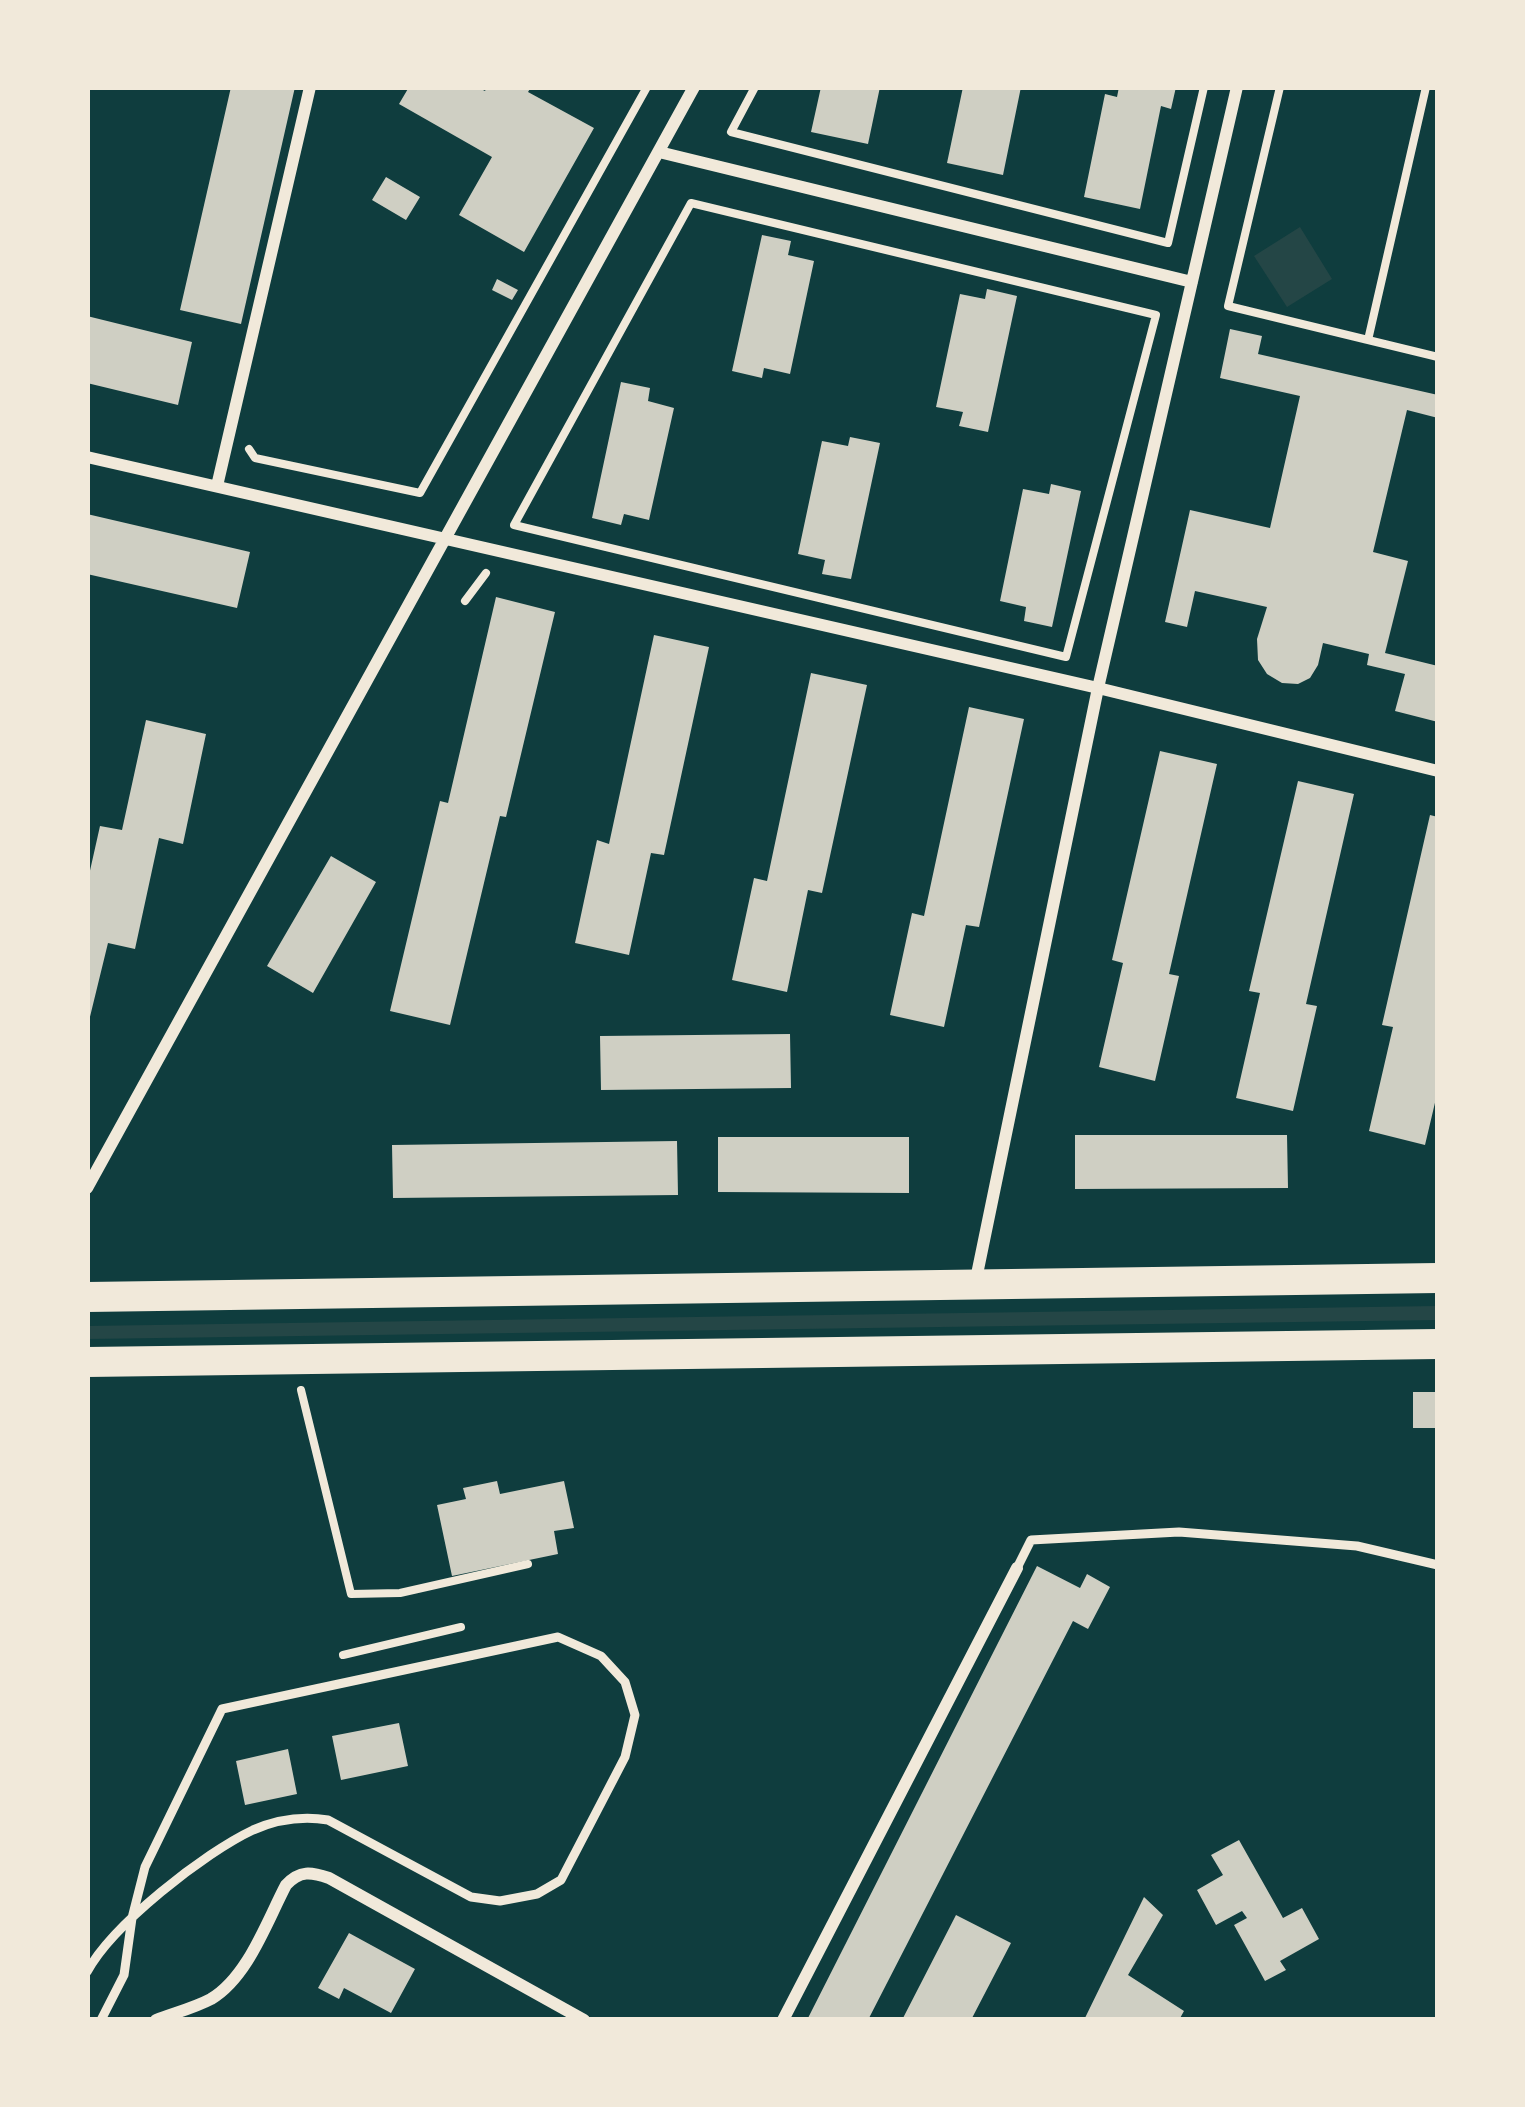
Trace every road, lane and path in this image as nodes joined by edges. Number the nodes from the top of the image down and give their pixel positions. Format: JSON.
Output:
{"nodes":[{"id":1,"x":310,"y":87,"type":"edge"},
{"id":2,"x":647,"y":87,"type":"edge"},
{"id":3,"x":694,"y":87,"type":"edge"},
{"id":4,"x":755,"y":87,"type":"edge"},
{"id":5,"x":1204,"y":87,"type":"edge"},
{"id":6,"x":1237,"y":87,"type":"edge"},
{"id":7,"x":1280,"y":87,"type":"edge"},
{"id":8,"x":1426,"y":87,"type":"edge"},
{"id":9,"x":659,"y":152,"type":"junction"},
{"id":10,"x":1192,"y":282,"type":"junction"},
{"id":11,"x":1367,"y":340,"type":"junction"},
{"id":12,"x":1438,"y":357,"type":"edge"},
{"id":13,"x":244,"y":439,"type":"dead end"},
{"id":14,"x":87,"y":457,"type":"edge"},
{"id":15,"x":217,"y":486,"type":"junction"},
{"id":16,"x":445,"y":538,"type":"junction"},
{"id":17,"x":487,"y":572,"type":"dead end"},
{"id":18,"x":465,"y":601,"type":"dead end"},
{"id":19,"x":1066,"y":657,"type":"joint"},
{"id":20,"x":1098,"y":688,"type":"junction"},
{"id":21,"x":1438,"y":771,"type":"edge"},
{"id":22,"x":87,"y":1188,"type":"edge"},
{"id":23,"x":1438,"y":1278,"type":"edge"},
{"id":24,"x":975,"y":1285,"type":"junction"},
{"id":25,"x":87,"y":1298,"type":"edge"},
{"id":26,"x":1438,"y":1344,"type":"edge"},
{"id":27,"x":293,"y":1359,"type":"junction"},
{"id":28,"x":87,"y":1362,"type":"edge"},
{"id":29,"x":528,"y":1564,"type":"dead end"},
{"id":30,"x":1438,"y":1565,"type":"edge"},
{"id":31,"x":1017,"y":1568,"type":"joint"},
{"id":32,"x":132,"y":1918,"type":"junction"},
{"id":33,"x":87,"y":1972,"type":"edge"},
{"id":34,"x":101,"y":2020,"type":"edge"},
{"id":35,"x":156,"y":2020,"type":"edge"},
{"id":36,"x":584,"y":2020,"type":"edge"},
{"id":37,"x":783,"y":2020,"type":"edge"}],
"edges":[{"from":1,"to":15,"type":"street"},
{"from":2,"to":13,"type":"path"},
{"from":3,"to":9,"type":"street"},
{"from":4,"to":5,"type":"path"},
{"from":6,"to":10,"type":"street"},
{"from":7,"to":11,"type":"path"},
{"from":8,"to":11,"type":"path"},
{"from":9,"to":10,"type":"street"},
{"from":9,"to":16,"type":"street"},
{"from":10,"to":20,"type":"street"},
{"from":11,"to":12,"type":"path"},
{"from":14,"to":15,"type":"street"},
{"from":15,"to":16,"type":"street"},
{"from":16,"to":20,"type":"street"},
{"from":16,"to":22,"type":"street"},
{"from":17,"to":18,"type":"path"},
{"from":19,"to":19,"type":"path"},
{"from":20,"to":21,"type":"street"},
{"from":20,"to":24,"type":"street"},
{"from":23,"to":24,"type":"main road"},
{"from":24,"to":25,"type":"main road"},
{"from":26,"to":27,"type":"main road"},
{"from":27,"to":28,"type":"main road"},
{"from":27,"to":29,"type":"path"},
{"from":30,"to":31,"type":"lane"},
{"from":31,"to":37,"type":"street"},
{"from":32,"to":32,"type":"lane"},
{"from":32,"to":33,"type":"lane"},
{"from":32,"to":34,"type":"lane"},
{"from":35,"to":36,"type":"street"}]}
